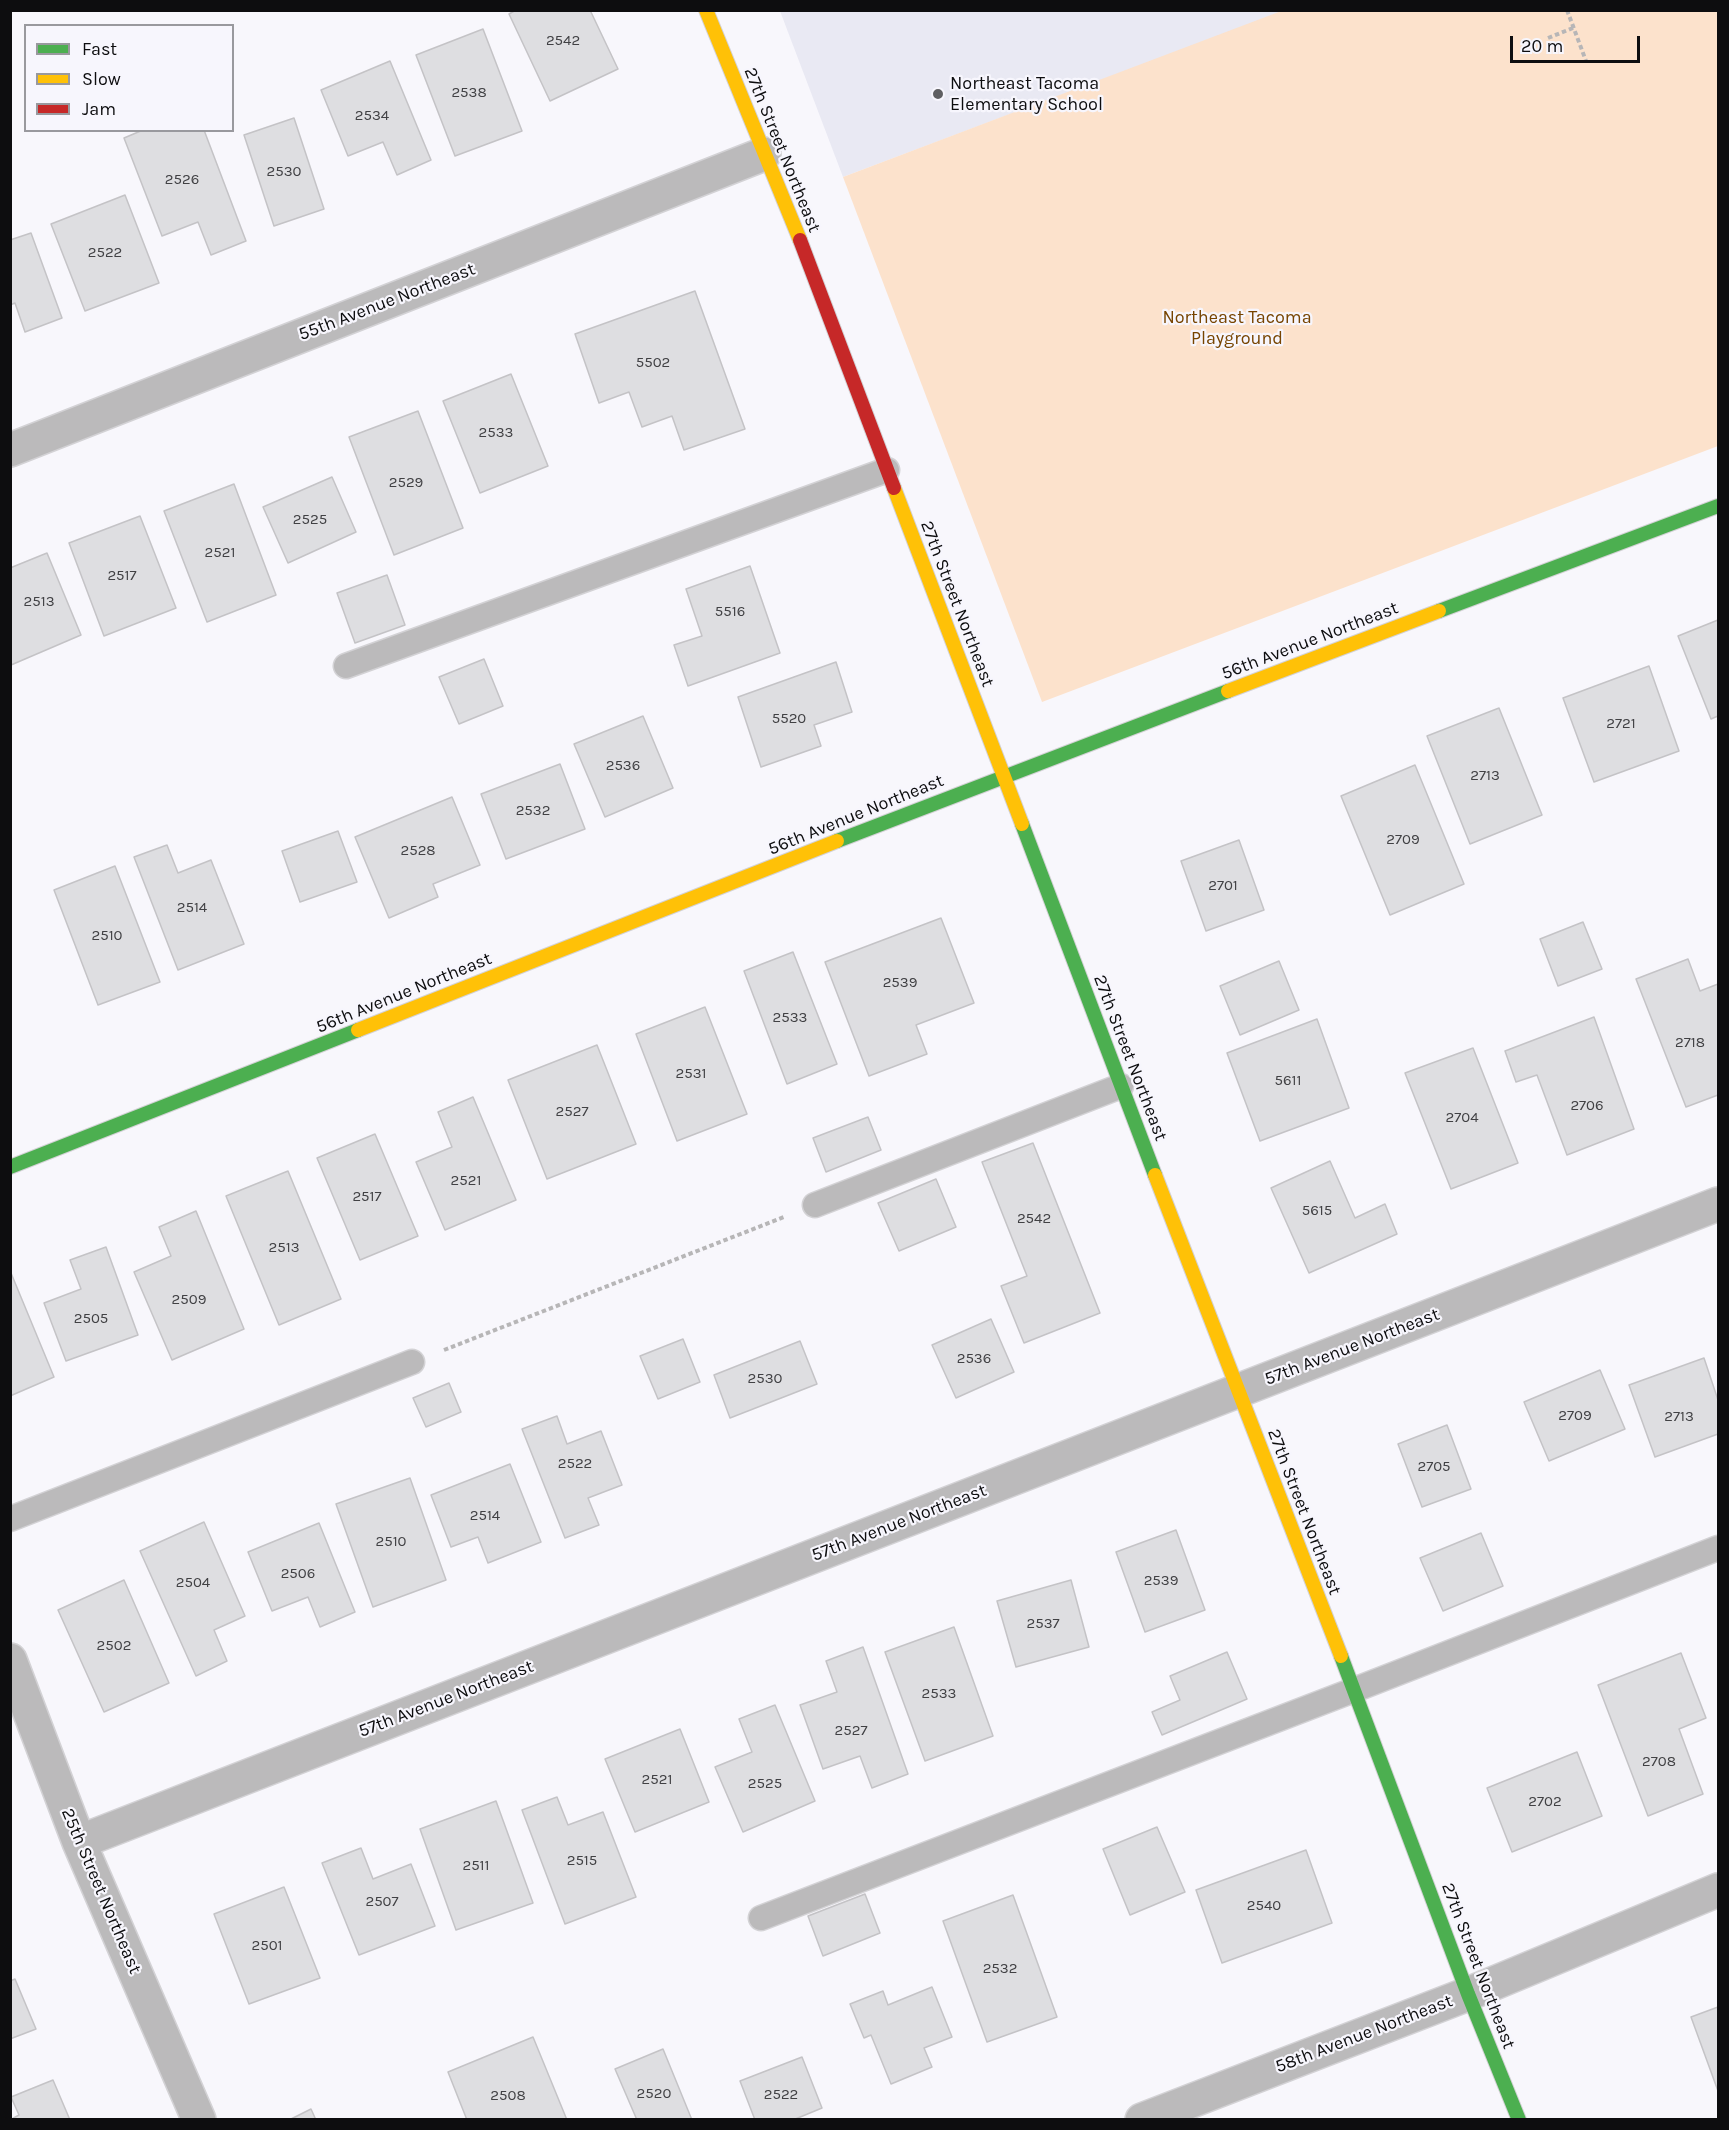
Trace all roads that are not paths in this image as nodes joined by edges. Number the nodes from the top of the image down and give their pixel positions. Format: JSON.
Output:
{"nodes":[{"id":1,"x":706,"y":10,"type":"edge"},
{"id":2,"x":764,"y":154,"type":"junction"},
{"id":3,"x":10,"y":450,"type":"edge"},
{"id":4,"x":886,"y":471,"type":"junction"},
{"id":5,"x":1719,"y":506,"type":"edge"},
{"id":6,"x":346,"y":666,"type":"dead end"},
{"id":7,"x":1003,"y":776,"type":"junction"},
{"id":8,"x":1121,"y":1086,"type":"junction"},
{"id":9,"x":10,"y":1167,"type":"edge"},
{"id":10,"x":1719,"y":1204,"type":"edge"},
{"id":11,"x":815,"y":1205,"type":"road end"},
{"id":12,"x":412,"y":1362,"type":"road end"},
{"id":13,"x":1238,"y":1391,"type":"junction"},
{"id":14,"x":10,"y":1520,"type":"edge"},
{"id":15,"x":1719,"y":1548,"type":"edge"},
{"id":16,"x":10,"y":1660,"type":"edge"},
{"id":17,"x":1354,"y":1690,"type":"junction"},
{"id":18,"x":79,"y":1842,"type":"junction"},
{"id":19,"x":1719,"y":1890,"type":"edge"},
{"id":20,"x":761,"y":1918,"type":"dead end"},
{"id":21,"x":1468,"y":1994,"type":"junction"},
{"id":22,"x":199,"y":2120,"type":"edge"},
{"id":23,"x":1142,"y":2120,"type":"edge"},
{"id":24,"x":1519,"y":2120,"type":"edge"}],
"edges":[{"from":1,"to":2,"type":"street","name":"27th Street Northeast"},
{"from":2,"to":3,"type":"street","name":"55th Avenue Northeast"},
{"from":2,"to":4,"type":"street","name":"27th Street Northeast"},
{"from":4,"to":6,"type":"lane"},
{"from":4,"to":7,"type":"street","name":"27th Street Northeast"},
{"from":5,"to":7,"type":"street","name":"56th Avenue Northeast"},
{"from":7,"to":8,"type":"street","name":"27th Street Northeast"},
{"from":7,"to":9,"type":"street","name":"56th Avenue Northeast"},
{"from":8,"to":11,"type":"lane"},
{"from":8,"to":13,"type":"street","name":"27th Street Northeast"},
{"from":10,"to":13,"type":"street","name":"57th Avenue Northeast"},
{"from":12,"to":14,"type":"lane"},
{"from":13,"to":17,"type":"street","name":"27th Street Northeast"},
{"from":13,"to":18,"type":"street","name":"57th Avenue Northeast"},
{"from":15,"to":17,"type":"lane"},
{"from":16,"to":18,"type":"street","name":"25th Street Northeast"},
{"from":17,"to":20,"type":"lane"},
{"from":17,"to":21,"type":"street","name":"27th Street Northeast"},
{"from":18,"to":22,"type":"street","name":"25th Street Northeast"},
{"from":19,"to":21,"type":"street","name":"58th Avenue Northeast"},
{"from":21,"to":23,"type":"street","name":"58th Avenue Northeast"},
{"from":21,"to":24,"type":"street","name":"27th Street Northeast"}]}
